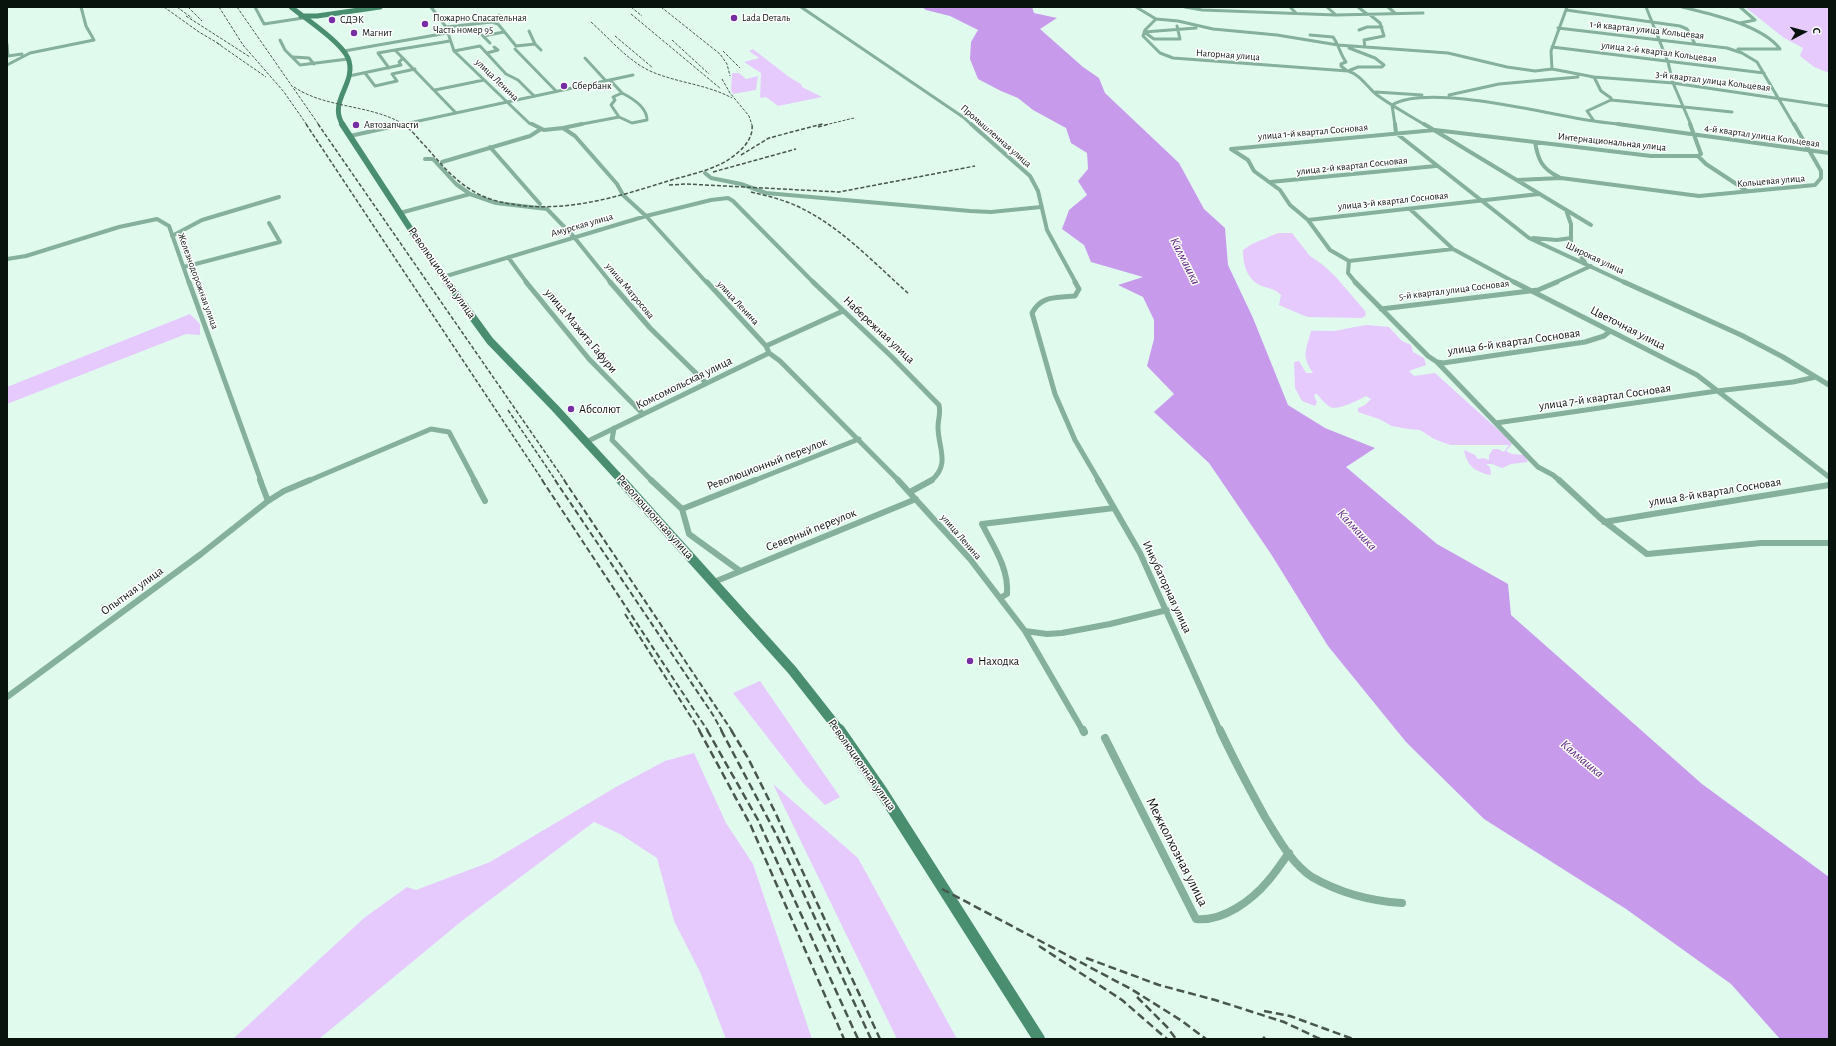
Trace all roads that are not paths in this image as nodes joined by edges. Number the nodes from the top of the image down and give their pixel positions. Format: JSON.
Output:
{"nodes":[{"id":1,"x":81,"y":7,"type":"edge"},
{"id":2,"x":256,"y":7,"type":"edge"},
{"id":3,"x":292,"y":7,"type":"edge"},
{"id":4,"x":380,"y":7,"type":"edge"},
{"id":5,"x":431,"y":7,"type":"edge"},
{"id":6,"x":801,"y":7,"type":"edge"},
{"id":7,"x":1136,"y":7,"type":"edge"},
{"id":8,"x":1185,"y":7,"type":"edge"},
{"id":9,"x":1290,"y":7,"type":"edge"},
{"id":10,"x":1327,"y":7,"type":"edge"},
{"id":11,"x":1358,"y":7,"type":"edge"},
{"id":12,"x":1388,"y":7,"type":"edge"},
{"id":13,"x":1646,"y":7,"type":"edge"},
{"id":14,"x":1682,"y":7,"type":"edge"},
{"id":15,"x":1740,"y":7,"type":"edge"},
{"id":16,"x":1567,"y":9,"type":"edge"},
{"id":17,"x":1296,"y":13,"type":"junction"},
{"id":18,"x":1395,"y":13,"type":"junction"},
{"id":19,"x":1423,"y":13,"type":"dead end"},
{"id":20,"x":1368,"y":14,"type":"junction"},
{"id":21,"x":499,"y":15,"type":"dead end"},
{"id":22,"x":1336,"y":15,"type":"junction"},
{"id":23,"x":317,"y":16,"type":"junction"},
{"id":24,"x":304,"y":18,"type":"junction"},
{"id":25,"x":1156,"y":19,"type":"junction"},
{"id":26,"x":1174,"y":20,"type":"junction"},
{"id":27,"x":1652,"y":21,"type":"junction"},
{"id":28,"x":492,"y":22,"type":"junction"},
{"id":29,"x":1739,"y":23,"type":"junction"},
{"id":30,"x":1382,"y":27,"type":"junction"},
{"id":31,"x":1558,"y":28,"type":"junction"},
{"id":32,"x":1177,"y":29,"type":"junction"},
{"id":33,"x":1211,"y":29,"type":"junction"},
{"id":34,"x":447,"y":30,"type":"junction"},
{"id":35,"x":1359,"y":30,"type":"dead end"},
{"id":36,"x":529,"y":31,"type":"dead end"},
{"id":37,"x":504,"y":32,"type":"junction"},
{"id":38,"x":1144,"y":32,"type":"junction"},
{"id":39,"x":1310,"y":35,"type":"dead end"},
{"id":40,"x":483,"y":36,"type":"junction"},
{"id":41,"x":280,"y":40,"type":"dead end"},
{"id":42,"x":1659,"y":40,"type":"junction"},
{"id":43,"x":450,"y":41,"type":"junction"},
{"id":44,"x":391,"y":42,"type":"junction"},
{"id":45,"x":490,"y":43,"type":"dead end"},
{"id":46,"x":7,"y":44,"type":"edge"},
{"id":47,"x":535,"y":44,"type":"junction"},
{"id":48,"x":1695,"y":44,"type":"junction"},
{"id":49,"x":1338,"y":45,"type":"junction"},
{"id":50,"x":1345,"y":46,"type":"junction"},
{"id":51,"x":494,"y":47,"type":"dead end"},
{"id":52,"x":1365,"y":47,"type":"junction"},
{"id":53,"x":1552,"y":47,"type":"junction"},
{"id":54,"x":516,"y":49,"type":"dead end"},
{"id":55,"x":1734,"y":49,"type":"junction"},
{"id":56,"x":395,"y":50,"type":"junction"},
{"id":57,"x":541,"y":50,"type":"dead end"},
{"id":58,"x":454,"y":51,"type":"junction"},
{"id":59,"x":486,"y":53,"type":"junction"},
{"id":60,"x":23,"y":55,"type":"junction"},
{"id":61,"x":346,"y":55,"type":"junction"},
{"id":62,"x":7,"y":56,"type":"edge"},
{"id":63,"x":293,"y":57,"type":"junction"},
{"id":64,"x":585,"y":58,"type":"dead end"},
{"id":65,"x":402,"y":59,"type":"junction"},
{"id":66,"x":1668,"y":62,"type":"junction"},
{"id":67,"x":314,"y":64,"type":"junction"},
{"id":68,"x":7,"y":65,"type":"edge"},
{"id":69,"x":389,"y":68,"type":"junction"},
{"id":70,"x":1552,"y":68,"type":"junction"},
{"id":71,"x":415,"y":69,"type":"junction"},
{"id":72,"x":1345,"y":70,"type":"junction"},
{"id":73,"x":365,"y":73,"type":"junction"},
{"id":74,"x":1764,"y":73,"type":"junction"},
{"id":75,"x":632,"y":75,"type":"dead end"},
{"id":76,"x":349,"y":76,"type":"junction"},
{"id":77,"x":1594,"y":77,"type":"junction"},
{"id":78,"x":484,"y":80,"type":"junction"},
{"id":79,"x":608,"y":80,"type":"junction"},
{"id":80,"x":1673,"y":83,"type":"junction"},
{"id":81,"x":435,"y":90,"type":"junction"},
{"id":82,"x":556,"y":91,"type":"junction"},
{"id":83,"x":1372,"y":91,"type":"junction"},
{"id":84,"x":622,"y":93,"type":"junction"},
{"id":85,"x":534,"y":96,"type":"junction"},
{"id":86,"x":1434,"y":96,"type":"junction"},
{"id":87,"x":1779,"y":98,"type":"junction"},
{"id":88,"x":1611,"y":100,"type":"junction"},
{"id":89,"x":507,"y":102,"type":"junction"},
{"id":90,"x":1392,"y":105,"type":"junction"},
{"id":91,"x":1829,"y":106,"type":"edge"},
{"id":92,"x":1684,"y":107,"type":"junction"},
{"id":93,"x":1732,"y":112,"type":"dead end"},
{"id":94,"x":456,"y":113,"type":"junction"},
{"id":95,"x":619,"y":117,"type":"junction"},
{"id":96,"x":1595,"y":121,"type":"junction"},
{"id":97,"x":563,"y":128,"type":"junction"},
{"id":98,"x":541,"y":129,"type":"junction"},
{"id":99,"x":1435,"y":130,"type":"junction"},
{"id":100,"x":1396,"y":133,"type":"junction"},
{"id":101,"x":1694,"y":135,"type":"junction"},
{"id":102,"x":350,"y":136,"type":"junction"},
{"id":103,"x":1535,"y":142,"type":"junction"},
{"id":104,"x":490,"y":147,"type":"junction"},
{"id":105,"x":1810,"y":151,"type":"junction"},
{"id":106,"x":1829,"y":153,"type":"edge"},
{"id":107,"x":1698,"y":156,"type":"junction"},
{"id":108,"x":425,"y":159,"type":"dead end"},
{"id":109,"x":442,"y":162,"type":"dead end"},
{"id":110,"x":1436,"y":166,"type":"junction"},
{"id":111,"x":705,"y":173,"type":"dead end"},
{"id":112,"x":1561,"y":178,"type":"junction"},
{"id":113,"x":1517,"y":180,"type":"junction"},
{"id":114,"x":1270,"y":182,"type":"junction"},
{"id":115,"x":1747,"y":191,"type":"junction"},
{"id":116,"x":470,"y":194,"type":"junction"},
{"id":117,"x":1539,"y":194,"type":"junction"},
{"id":118,"x":279,"y":197,"type":"dead end"},
{"id":119,"x":728,"y":198,"type":"joint"},
{"id":120,"x":1480,"y":200,"type":"junction"},
{"id":121,"x":540,"y":204,"type":"dead end"},
{"id":122,"x":1041,"y":207,"type":"junction"},
{"id":123,"x":1410,"y":209,"type":"junction"},
{"id":124,"x":1566,"y":210,"type":"junction"},
{"id":125,"x":400,"y":213,"type":"junction"},
{"id":126,"x":646,"y":216,"type":"junction"},
{"id":127,"x":1308,"y":220,"type":"junction"},
{"id":128,"x":269,"y":223,"type":"dead end"},
{"id":129,"x":1591,"y":225,"type":"dead end"},
{"id":130,"x":172,"y":236,"type":"junction"},
{"id":131,"x":574,"y":237,"type":"junction"},
{"id":132,"x":1530,"y":238,"type":"junction"},
{"id":133,"x":1571,"y":238,"type":"junction"},
{"id":134,"x":1453,"y":249,"type":"junction"},
{"id":135,"x":508,"y":257,"type":"junction"},
{"id":136,"x":7,"y":258,"type":"edge"},
{"id":137,"x":1348,"y":260,"type":"junction"},
{"id":138,"x":1585,"y":263,"type":"junction"},
{"id":139,"x":1591,"y":266,"type":"junction"},
{"id":140,"x":184,"y":267,"type":"junction"},
{"id":141,"x":443,"y":277,"type":"junction"},
{"id":142,"x":1530,"y":290,"type":"junction"},
{"id":143,"x":1381,"y":309,"type":"junction"},
{"id":144,"x":843,"y":311,"type":"junction"},
{"id":145,"x":1032,"y":313,"type":"joint"},
{"id":146,"x":1610,"y":331,"type":"junction"},
{"id":147,"x":766,"y":346,"type":"junction"},
{"id":148,"x":769,"y":353,"type":"junction"},
{"id":149,"x":1437,"y":362,"type":"junction"},
{"id":150,"x":1816,"y":377,"type":"junction"},
{"id":151,"x":706,"y":383,"type":"junction"},
{"id":152,"x":1829,"y":385,"type":"edge"},
{"id":153,"x":1717,"y":391,"type":"junction"},
{"id":154,"x":643,"y":414,"type":"junction"},
{"id":155,"x":1496,"y":423,"type":"junction"},
{"id":156,"x":614,"y":428,"type":"junction"},
{"id":157,"x":859,"y":440,"type":"junction"},
{"id":158,"x":586,"y":442,"type":"junction"},
{"id":159,"x":1829,"y":477,"type":"edge"},
{"id":160,"x":1829,"y":485,"type":"edge"},
{"id":161,"x":910,"y":492,"type":"junction"},
{"id":162,"x":916,"y":499,"type":"junction"},
{"id":163,"x":268,"y":501,"type":"junction"},
{"id":164,"x":485,"y":501,"type":"dead end"},
{"id":165,"x":1114,"y":508,"type":"junction"},
{"id":166,"x":682,"y":509,"type":"junction"},
{"id":167,"x":1604,"y":522,"type":"junction"},
{"id":168,"x":1829,"y":543,"type":"edge"},
{"id":169,"x":740,"y":571,"type":"junction"},
{"id":170,"x":714,"y":582,"type":"junction"},
{"id":171,"x":1000,"y":598,"type":"junction"},
{"id":172,"x":1168,"y":610,"type":"junction"},
{"id":173,"x":1025,"y":631,"type":"junction"},
{"id":174,"x":7,"y":697,"type":"edge"},
{"id":175,"x":1084,"y":732,"type":"dead end"},
{"id":176,"x":1105,"y":738,"type":"dead end"},
{"id":177,"x":1289,"y":853,"type":"junction"},
{"id":178,"x":1402,"y":903,"type":"dead end"},
{"id":179,"x":1039,"y":1039,"type":"edge"}],
"edges":[{"from":1,"to":60,"type":"street"},
{"from":2,"to":24,"type":"street"},
{"from":3,"to":24,"type":"main road"},
{"from":4,"to":23,"type":"main road"},
{"from":5,"to":34,"type":"street","name":"улица Ленина"},
{"from":6,"to":122,"type":"street","name":"Промышленная улица"},
{"from":7,"to":25,"type":"street"},
{"from":8,"to":17,"type":"street"},
{"from":9,"to":17,"type":"street"},
{"from":10,"to":22,"type":"street"},
{"from":11,"to":20,"type":"street"},
{"from":12,"to":18,"type":"street"},
{"from":13,"to":27,"type":"street"},
{"from":14,"to":29,"type":"street"},
{"from":15,"to":29,"type":"street"},
{"from":16,"to":27,"type":"street"},
{"from":16,"to":31,"type":"street"},
{"from":17,"to":22,"type":"street"},
{"from":18,"to":19,"type":"street"},
{"from":18,"to":20,"type":"street"},
{"from":20,"to":22,"type":"street"},
{"from":20,"to":30,"type":"street"},
{"from":21,"to":28,"type":"street"},
{"from":23,"to":24,"type":"main road"},
{"from":23,"to":24,"type":"main road"},
{"from":24,"to":61,"type":"main road"},
{"from":25,"to":26,"type":"street"},
{"from":25,"to":38,"type":"street"},
{"from":26,"to":32,"type":"street"},
{"from":26,"to":33,"type":"street"},
{"from":27,"to":42,"type":"street"},
{"from":27,"to":48,"type":"street"},
{"from":28,"to":34,"type":"street"},
{"from":28,"to":37,"type":"street"},
{"from":29,"to":55,"type":"street"},
{"from":30,"to":35,"type":"street"},
{"from":30,"to":52,"type":"street"},
{"from":31,"to":42,"type":"street","name":"1-й квартал улица Кольцевая"},
{"from":31,"to":53,"type":"street"},
{"from":32,"to":33,"type":"street"},
{"from":32,"to":38,"type":"street"},
{"from":32,"to":38,"type":"street"},
{"from":33,"to":49,"type":"street"},
{"from":34,"to":40,"type":"street"},
{"from":34,"to":43,"type":"street","name":"улица Ленина"},
{"from":34,"to":44,"type":"street"},
{"from":36,"to":47,"type":"street"},
{"from":37,"to":40,"type":"street"},
{"from":37,"to":47,"type":"street"},
{"from":38,"to":72,"type":"street","name":"Нагорная улица"},
{"from":39,"to":49,"type":"street"},
{"from":40,"to":45,"type":"street"},
{"from":41,"to":63,"type":"street"},
{"from":42,"to":48,"type":"street","name":"1-й квартал улица Кольцевая"},
{"from":42,"to":66,"type":"street"},
{"from":43,"to":56,"type":"street"},
{"from":43,"to":58,"type":"street","name":"улица Ленина"},
{"from":44,"to":56,"type":"street"},
{"from":44,"to":61,"type":"street"},
{"from":46,"to":62,"type":"street"},
{"from":47,"to":57,"type":"street"},
{"from":48,"to":55,"type":"street","name":"1-й квартал улица Кольцевая"},
{"from":49,"to":50,"type":"street"},
{"from":49,"to":72,"type":"street"},
{"from":50,"to":52,"type":"street"},
{"from":50,"to":72,"type":"street"},
{"from":51,"to":59,"type":"street"},
{"from":52,"to":70,"type":"street"},
{"from":53,"to":66,"type":"street","name":"улица 2-й квартал Кольцевая"},
{"from":53,"to":70,"type":"street"},
{"from":54,"to":82,"type":"street"},
{"from":55,"to":74,"type":"street","name":"Кольцевая улица"},
{"from":56,"to":65,"type":"street"},
{"from":56,"to":69,"type":"street"},
{"from":58,"to":59,"type":"street"},
{"from":58,"to":78,"type":"street","name":"улица Ленина"},
{"from":59,"to":85,"type":"street"},
{"from":60,"to":62,"type":"street"},
{"from":60,"to":68,"type":"street"},
{"from":61,"to":67,"type":"street"},
{"from":61,"to":76,"type":"main road","name":"Революционная улица"},
{"from":63,"to":67,"type":"street"},
{"from":63,"to":67,"type":"street"},
{"from":64,"to":79,"type":"street"},
{"from":65,"to":69,"type":"street"},
{"from":65,"to":71,"type":"street"},
{"from":66,"to":74,"type":"street","name":"улица 2-й квартал Кольцевая"},
{"from":66,"to":80,"type":"street"},
{"from":69,"to":73,"type":"street"},
{"from":70,"to":77,"type":"street"},
{"from":71,"to":73,"type":"street"},
{"from":71,"to":81,"type":"street"},
{"from":72,"to":83,"type":"street"},
{"from":73,"to":76,"type":"street"},
{"from":74,"to":87,"type":"street","name":"Кольцевая улица"},
{"from":75,"to":79,"type":"street"},
{"from":76,"to":102,"type":"main road","name":"Революционная улица"},
{"from":77,"to":80,"type":"street","name":"3-й квартал улица Кольцевая"},
{"from":77,"to":86,"type":"street"},
{"from":77,"to":88,"type":"street"},
{"from":78,"to":81,"type":"street"},
{"from":78,"to":89,"type":"street","name":"улица Ленина"},
{"from":79,"to":82,"type":"street"},
{"from":79,"to":84,"type":"street"},
{"from":80,"to":87,"type":"street","name":"3-й квартал улица Кольцевая"},
{"from":80,"to":92,"type":"street"},
{"from":81,"to":94,"type":"street"},
{"from":82,"to":85,"type":"street"},
{"from":83,"to":86,"type":"street"},
{"from":83,"to":90,"type":"street"},
{"from":84,"to":95,"type":"street"},
{"from":84,"to":95,"type":"street"},
{"from":85,"to":89,"type":"street"},
{"from":86,"to":90,"type":"street"},
{"from":86,"to":96,"type":"street","name":"4-й квартал улица Кольцевая"},
{"from":87,"to":91,"type":"street","name":"3-й квартал улица Кольцевая"},
{"from":87,"to":105,"type":"street","name":"Кольцевая улица"},
{"from":88,"to":92,"type":"street"},
{"from":88,"to":96,"type":"street"},
{"from":89,"to":94,"type":"street"},
{"from":89,"to":98,"type":"street","name":"улица Ленина"},
{"from":90,"to":99,"type":"street"},
{"from":90,"to":100,"type":"street"},
{"from":92,"to":93,"type":"street"},
{"from":92,"to":101,"type":"street"},
{"from":94,"to":102,"type":"street"},
{"from":95,"to":97,"type":"street"},
{"from":96,"to":101,"type":"street","name":"4-й квартал улица Кольцевая"},
{"from":97,"to":98,"type":"street"},
{"from":97,"to":126,"type":"street","name":"улица Ленина"},
{"from":98,"to":104,"type":"street"},
{"from":99,"to":100,"type":"street","name":"улица 1-й квартал Сосновая"},
{"from":99,"to":103,"type":"street","name":"Интернациональная улица"},
{"from":99,"to":113,"type":"street"},
{"from":100,"to":110,"type":"street","name":"Широкая улица"},
{"from":100,"to":114,"type":"street","name":"улица 1-й квартал Сосновая"},
{"from":101,"to":105,"type":"street","name":"4-й квартал улица Кольцевая"},
{"from":101,"to":107,"type":"street"},
{"from":102,"to":125,"type":"main road","name":"Революционная улица"},
{"from":103,"to":107,"type":"street","name":"Интернациональная улица"},
{"from":103,"to":112,"type":"street"},
{"from":104,"to":109,"type":"street"},
{"from":104,"to":121,"type":"street"},
{"from":105,"to":106,"type":"street","name":"4-й квартал улица Кольцевая"},
{"from":105,"to":115,"type":"street","name":"Кольцевая улица"},
{"from":107,"to":115,"type":"street"},
{"from":108,"to":116,"type":"street"},
{"from":110,"to":114,"type":"street","name":"улица 2-й квартал Сосновая"},
{"from":110,"to":120,"type":"street","name":"Широкая улица"},
{"from":111,"to":122,"type":"street"},
{"from":112,"to":113,"type":"street"},
{"from":112,"to":115,"type":"street","name":"Кольцевая улица"},
{"from":113,"to":117,"type":"street"},
{"from":114,"to":127,"type":"street"},
{"from":116,"to":125,"type":"street"},
{"from":116,"to":131,"type":"street","name":"улица Матросова"},
{"from":117,"to":120,"type":"street","name":"улица 3-й квартал Сосновая"},
{"from":117,"to":124,"type":"street"},
{"from":118,"to":130,"type":"street"},
{"from":119,"to":126,"type":"street","name":"Амурская улица"},
{"from":119,"to":144,"type":"street","name":"Набережная улица"},
{"from":120,"to":123,"type":"street","name":"улица 3-й квартал Сосновая"},
{"from":120,"to":132,"type":"street","name":"Широкая улица"},
{"from":122,"to":145,"type":"street","name":"Промышленная улица"},
{"from":123,"to":127,"type":"street","name":"улица 3-й квартал Сосновая"},
{"from":123,"to":134,"type":"street","name":"Цветочная улица"},
{"from":124,"to":129,"type":"street"},
{"from":124,"to":133,"type":"street"},
{"from":125,"to":141,"type":"main road","name":"Революционная улица"},
{"from":126,"to":131,"type":"street","name":"Амурская улица"},
{"from":126,"to":147,"type":"street","name":"улица Ленина"},
{"from":127,"to":137,"type":"street"},
{"from":128,"to":140,"type":"street"},
{"from":130,"to":136,"type":"street","name":"Железнодорожная улица"},
{"from":130,"to":140,"type":"street","name":"Железнодорожная улица"},
{"from":131,"to":135,"type":"street","name":"Амурская улица"},
{"from":131,"to":151,"type":"street","name":"улица Матросова"},
{"from":132,"to":133,"type":"street"},
{"from":132,"to":138,"type":"street","name":"Широкая улица"},
{"from":133,"to":138,"type":"street"},
{"from":134,"to":137,"type":"street"},
{"from":134,"to":142,"type":"street","name":"Цветочная улица"},
{"from":135,"to":141,"type":"street","name":"Амурская улица"},
{"from":135,"to":154,"type":"street","name":"улица Мажита Гафури"},
{"from":137,"to":143,"type":"street","name":"улица 6-й квартал Сосновая"},
{"from":138,"to":139,"type":"street","name":"Широкая улица"},
{"from":139,"to":142,"type":"street","name":"5-й квартал улица Сосновая"},
{"from":139,"to":150,"type":"street","name":"Широкая улица"},
{"from":140,"to":163,"type":"street","name":"Железнодорожная улица"},
{"from":141,"to":158,"type":"main road","name":"Революционная улица"},
{"from":142,"to":143,"type":"street","name":"5-й квартал улица Сосновая"},
{"from":142,"to":146,"type":"street","name":"Цветочная улица"},
{"from":143,"to":149,"type":"street","name":"улица 6-й квартал Сосновая"},
{"from":144,"to":147,"type":"street"},
{"from":144,"to":161,"type":"street","name":"Набережная улица"},
{"from":145,"to":165,"type":"street","name":"Инкубаторная улица"},
{"from":146,"to":149,"type":"street","name":"улица 6-й квартал Сосновая"},
{"from":146,"to":153,"type":"street","name":"Цветочная улица"},
{"from":147,"to":148,"type":"street","name":"улица Ленина"},
{"from":148,"to":151,"type":"street","name":"Комсомольская улица"},
{"from":148,"to":157,"type":"street","name":"улица Ленина"},
{"from":149,"to":155,"type":"street"},
{"from":150,"to":152,"type":"street","name":"Широкая улица"},
{"from":150,"to":153,"type":"street","name":"улица 7-й квартал Сосновая"},
{"from":151,"to":154,"type":"street","name":"Комсомольская улица"},
{"from":153,"to":155,"type":"street","name":"улица 7-й квартал Сосновая"},
{"from":153,"to":159,"type":"street","name":"Цветочная улица"},
{"from":154,"to":156,"type":"street","name":"Комсомольская улица"},
{"from":155,"to":167,"type":"street"},
{"from":156,"to":158,"type":"street","name":"Комсомольская улица"},
{"from":156,"to":166,"type":"street"},
{"from":157,"to":161,"type":"street","name":"улица Ленина"},
{"from":157,"to":166,"type":"street","name":"Революционный переулок"},
{"from":158,"to":170,"type":"main road","name":"Революционная улица"},
{"from":160,"to":167,"type":"street","name":"улица 8-й квартал Сосновая"},
{"from":161,"to":162,"type":"street","name":"улица Ленина"},
{"from":162,"to":169,"type":"street","name":"Северный переулок"},
{"from":162,"to":171,"type":"street","name":"улица Ленина"},
{"from":163,"to":164,"type":"street","name":"Опытная улица"},
{"from":163,"to":174,"type":"street","name":"Опытная улица"},
{"from":165,"to":171,"type":"street"},
{"from":165,"to":172,"type":"street","name":"Инкубаторная улица"},
{"from":166,"to":169,"type":"street"},
{"from":167,"to":168,"type":"street"},
{"from":169,"to":170,"type":"street","name":"Северный переулок"},
{"from":170,"to":179,"type":"main road","name":"Революционная улица"},
{"from":171,"to":173,"type":"street","name":"улица Ленина"},
{"from":172,"to":173,"type":"street"},
{"from":172,"to":177,"type":"street","name":"Инкубаторная улица"},
{"from":173,"to":175,"type":"street","name":"улица Ленина"},
{"from":176,"to":177,"type":"street","name":"Межколхозная улица"},
{"from":177,"to":178,"type":"street","name":"Инкубаторная улица"}]}
